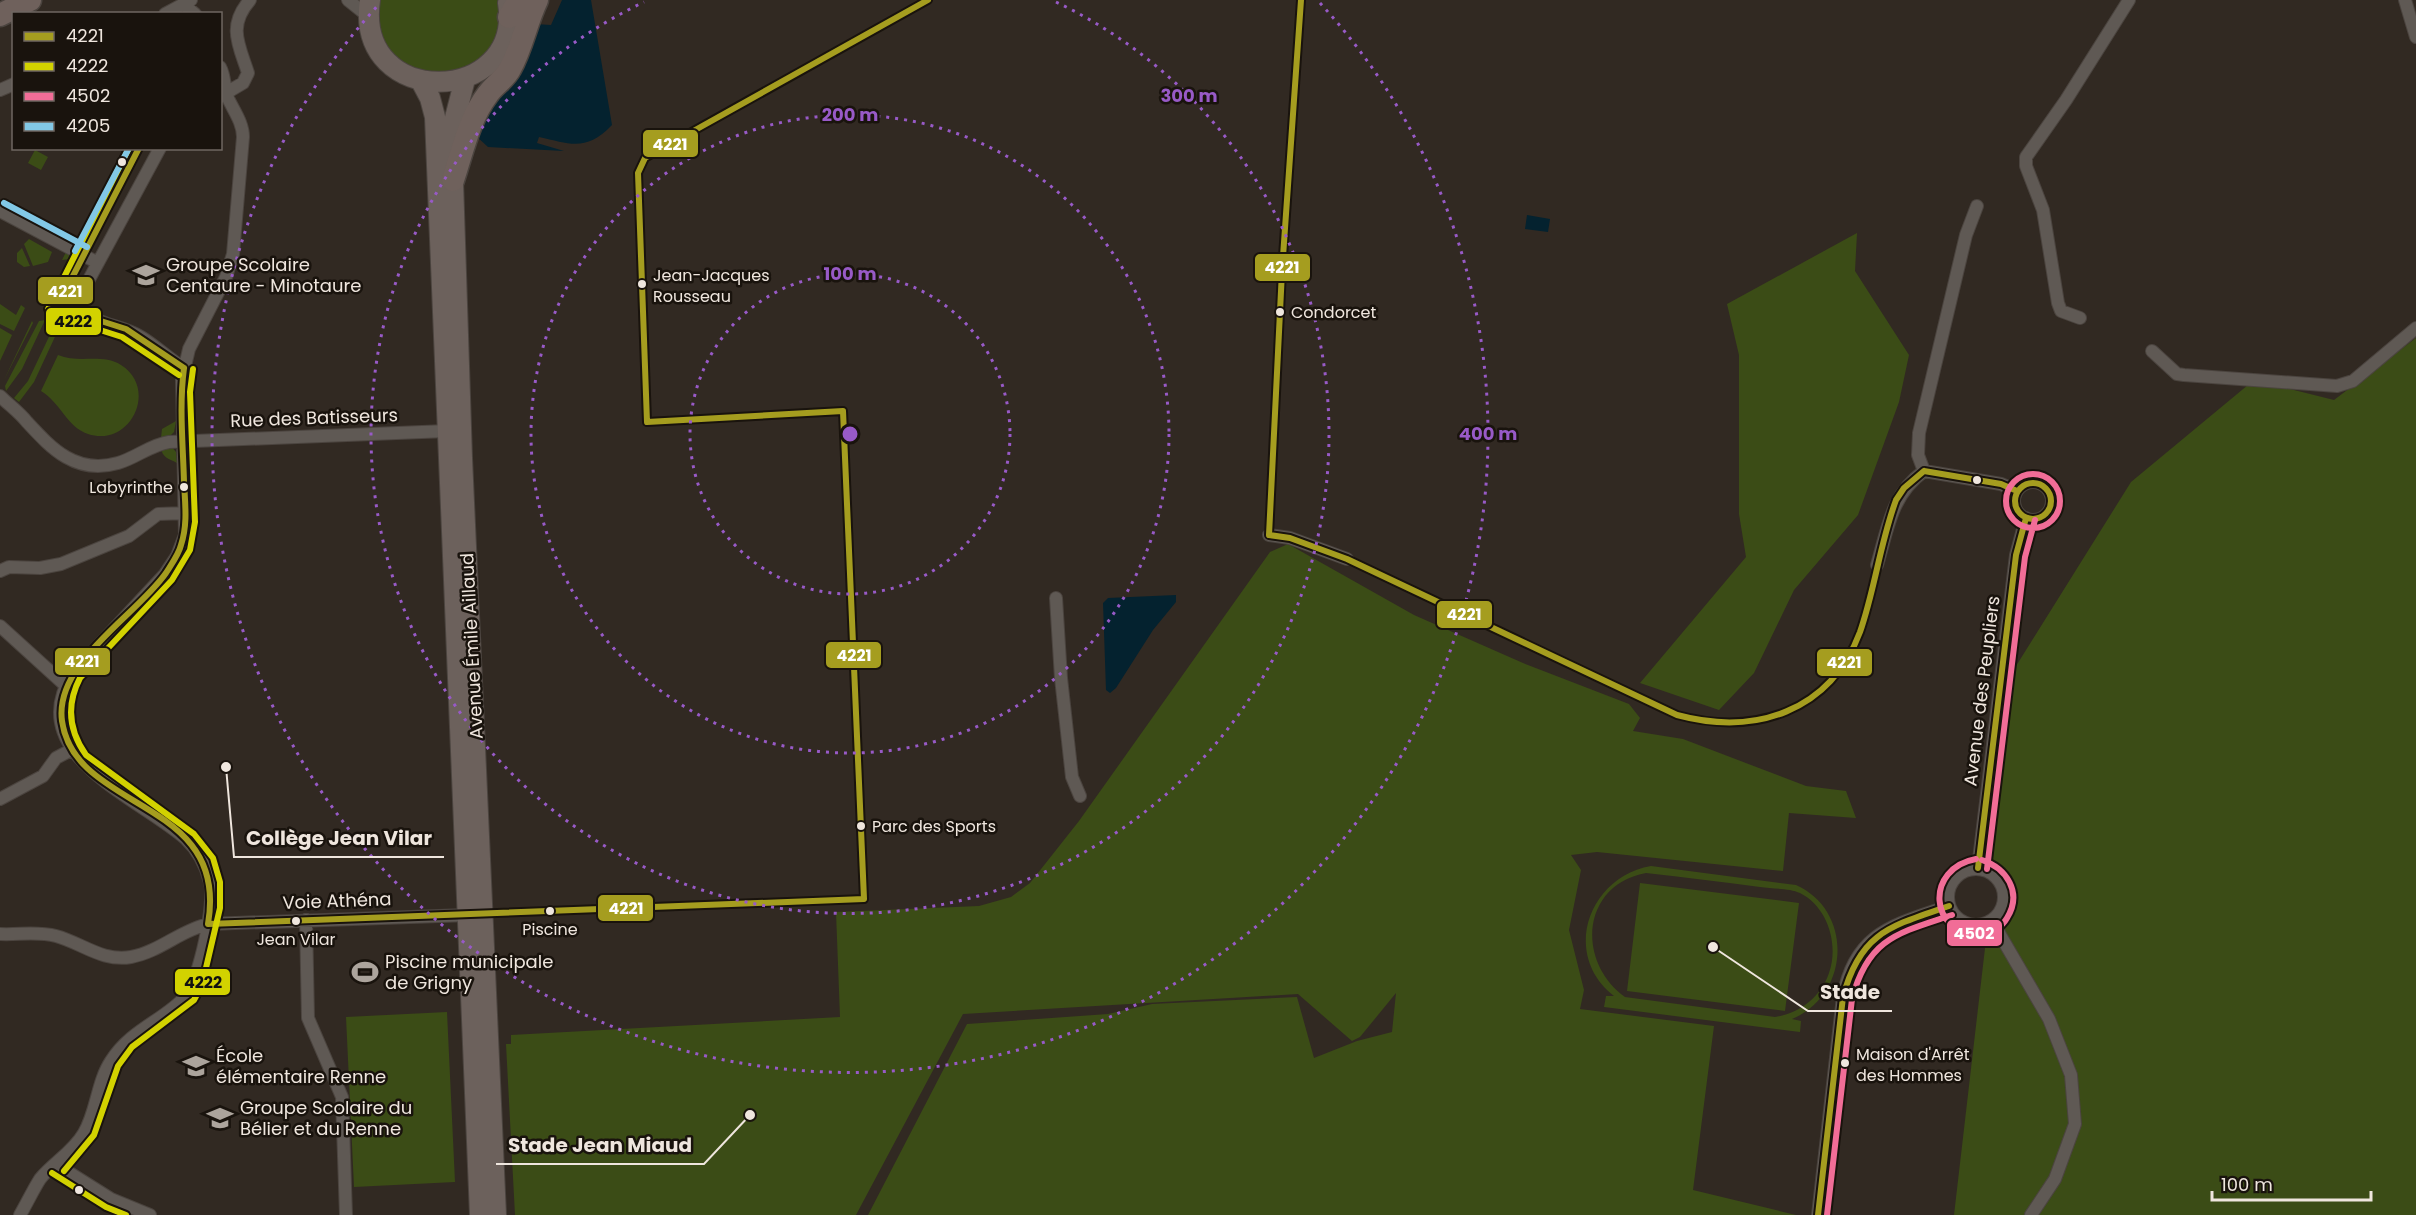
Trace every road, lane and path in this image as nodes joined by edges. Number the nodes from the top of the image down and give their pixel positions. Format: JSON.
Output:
{"nodes":[{"id":1,"x":30,"y":0,"type":"edge"},
{"id":2,"x":250,"y":0,"type":"edge"},
{"id":3,"x":348,"y":0,"type":"edge"},
{"id":4,"x":537,"y":0,"type":"edge"},
{"id":5,"x":2129,"y":0,"type":"edge"},
{"id":6,"x":2405,"y":0,"type":"edge"},
{"id":7,"x":184,"y":4,"type":"edge"},
{"id":8,"x":512,"y":6,"type":"edge"},
{"id":9,"x":369,"y":8,"type":"edge"},
{"id":10,"x":169,"y":12,"type":"edge"},
{"id":11,"x":0,"y":15,"type":"edge"},
{"id":12,"x":2416,"y":37,"type":"edge"},
{"id":13,"x":222,"y":72,"type":"edge"},
{"id":14,"x":465,"y":79,"type":"junction"},
{"id":15,"x":422,"y":81,"type":"junction"},
{"id":16,"x":222,"y":93,"type":"edge"},
{"id":17,"x":159,"y":150,"type":"edge"},
{"id":18,"x":453,"y":180,"type":"junction"},
{"id":19,"x":1977,"y":206,"type":"dead end"},
{"id":20,"x":0,"y":211,"type":"edge"},
{"id":21,"x":98,"y":263,"type":"junction"},
{"id":22,"x":76,"y":300,"type":"junction"},
{"id":23,"x":62,"y":309,"type":"dead end"},
{"id":24,"x":2080,"y":318,"type":"dead end"},
{"id":25,"x":2416,"y":328,"type":"edge"},
{"id":26,"x":2152,"y":351,"type":"dead end"},
{"id":27,"x":184,"y":368,"type":"junction"},
{"id":28,"x":0,"y":396,"type":"edge"},
{"id":29,"x":447,"y":431,"type":"junction"},
{"id":30,"x":183,"y":441,"type":"junction"},
{"id":31,"x":1924,"y":471,"type":"junction"},
{"id":32,"x":2017,"y":492,"type":"junction"},
{"id":33,"x":186,"y":513,"type":"junction"},
{"id":34,"x":2026,"y":519,"type":"junction"},
{"id":35,"x":1269,"y":536,"type":"dead end"},
{"id":36,"x":1347,"y":559,"type":"dead end"},
{"id":37,"x":1877,"y":565,"type":"dead end"},
{"id":38,"x":0,"y":571,"type":"edge"},
{"id":39,"x":1056,"y":598,"type":"dead end"},
{"id":40,"x":0,"y":626,"type":"edge"},
{"id":41,"x":65,"y":685,"type":"junction"},
{"id":42,"x":71,"y":750,"type":"junction"},
{"id":43,"x":1080,"y":796,"type":"dead end"},
{"id":44,"x":0,"y":799,"type":"edge"},
{"id":45,"x":1978,"y":868,"type":"junction"},
{"id":46,"x":1949,"y":906,"type":"junction"},
{"id":47,"x":467,"y":915,"type":"junction"},
{"id":48,"x":306,"y":920,"type":"junction"},
{"id":49,"x":1992,"y":921,"type":"junction"},
{"id":50,"x":208,"y":924,"type":"junction"},
{"id":51,"x":0,"y":934,"type":"edge"},
{"id":52,"x":57,"y":1165,"type":"junction"},
{"id":53,"x":20,"y":1215,"type":"edge"},
{"id":54,"x":150,"y":1215,"type":"edge"},
{"id":55,"x":346,"y":1215,"type":"edge"},
{"id":56,"x":480,"y":1215,"type":"edge"},
{"id":57,"x":496,"y":1215,"type":"edge"},
{"id":58,"x":1818,"y":1215,"type":"edge"},
{"id":59,"x":2031,"y":1215,"type":"edge"}],
"edges":[{"from":1,"to":11,"type":"highway"},
{"from":2,"to":16,"type":"street"},
{"from":3,"to":9,"type":"street"},
{"from":4,"to":18,"type":"highway"},
{"from":5,"to":24,"type":"street"},
{"from":6,"to":12,"type":"street"},
{"from":7,"to":10,"type":"street"},
{"from":8,"to":14,"type":"main road"},
{"from":9,"to":15,"type":"main road"},
{"from":13,"to":16,"type":"street"},
{"from":14,"to":15,"type":"main road"},
{"from":14,"to":18,"type":"main road","name":"Avenue Émile Aillaud"},
{"from":15,"to":29,"type":"main road","name":"Avenue Émile Aillaud"},
{"from":16,"to":27,"type":"street"},
{"from":17,"to":21,"type":"street"},
{"from":18,"to":57,"type":"main road","name":"Avenue Émile Aillaud"},
{"from":19,"to":31,"type":"street"},
{"from":20,"to":21,"type":"street"},
{"from":21,"to":22,"type":"street"},
{"from":22,"to":23,"type":"street"},
{"from":22,"to":27,"type":"street"},
{"from":25,"to":26,"type":"street"},
{"from":27,"to":30,"type":"street"},
{"from":28,"to":30,"type":"street","name":"Rue des Batisseurs"},
{"from":29,"to":30,"type":"street","name":"Rue des Batisseurs"},
{"from":29,"to":47,"type":"main road","name":"Avenue Émile Aillaud"},
{"from":30,"to":33,"type":"street"},
{"from":31,"to":32,"type":"street"},
{"from":31,"to":37,"type":"street"},
{"from":32,"to":34,"type":"street"},
{"from":32,"to":34,"type":"street"},
{"from":33,"to":38,"type":"street"},
{"from":33,"to":41,"type":"street"},
{"from":34,"to":45,"type":"street","name":"Avenue des Peupliers"},
{"from":35,"to":36,"type":"street"},
{"from":39,"to":43,"type":"street"},
{"from":40,"to":41,"type":"street"},
{"from":41,"to":42,"type":"street"},
{"from":42,"to":44,"type":"street"},
{"from":42,"to":50,"type":"street"},
{"from":45,"to":46,"type":"street"},
{"from":45,"to":49,"type":"street"},
{"from":46,"to":49,"type":"street"},
{"from":46,"to":58,"type":"street"},
{"from":47,"to":48,"type":"street","name":"Voie Athéna"},
{"from":47,"to":56,"type":"main road","name":"Avenue Émile Aillaud"},
{"from":48,"to":50,"type":"street","name":"Voie Athéna"},
{"from":48,"to":55,"type":"street"},
{"from":49,"to":59,"type":"street"},
{"from":50,"to":51,"type":"street","name":"Voie Athéna"},
{"from":50,"to":52,"type":"street"},
{"from":52,"to":53,"type":"street"},
{"from":52,"to":54,"type":"street"}]}
